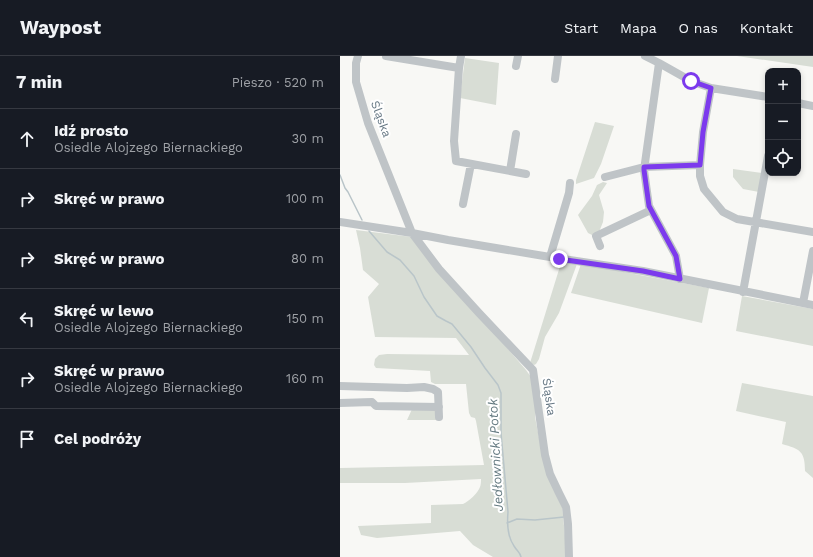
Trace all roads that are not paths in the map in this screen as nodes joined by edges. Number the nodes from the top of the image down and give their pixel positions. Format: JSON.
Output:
{"nodes":[{"id":1,"x":358,"y":56,"type":"edge"},
{"id":2,"x":386,"y":56,"type":"edge"},
{"id":3,"x":461,"y":56,"type":"edge"},
{"id":4,"x":518,"y":56,"type":"edge"},
{"id":5,"x":558,"y":56,"type":"edge"},
{"id":6,"x":645,"y":56,"type":"edge"},
{"id":7,"x":659,"y":63,"type":"junction"},
{"id":8,"x":516,"y":66,"type":"dead end"},
{"id":9,"x":460,"y":68,"type":"junction"},
{"id":10,"x":555,"y":79,"type":"dead end"},
{"id":11,"x":711,"y":88,"type":"junction"},
{"id":12,"x":765,"y":97,"type":"edge"},
{"id":13,"x":801,"y":104,"type":"edge"},
{"id":14,"x":813,"y":106,"type":"edge"},
{"id":15,"x":516,"y":134,"type":"dead end"},
{"id":16,"x":471,"y":164,"type":"junction"},
{"id":17,"x":700,"y":165,"type":"junction"},
{"id":18,"x":644,"y":167,"type":"junction"},
{"id":19,"x":510,"y":170,"type":"junction"},
{"id":20,"x":765,"y":171,"type":"edge"},
{"id":21,"x":526,"y":174,"type":"dead end"},
{"id":22,"x":605,"y":177,"type":"dead end"},
{"id":23,"x":570,"y":183,"type":"dead end"},
{"id":24,"x":463,"y":204,"type":"dead end"},
{"id":25,"x":651,"y":210,"type":"junction"},
{"id":26,"x":340,"y":222,"type":"edge"},
{"id":27,"x":755,"y":222,"type":"junction"},
{"id":28,"x":813,"y":232,"type":"edge"},
{"id":29,"x":412,"y":233,"type":"junction"},
{"id":30,"x":600,"y":246,"type":"dead end"},
{"id":31,"x":813,"y":251,"type":"edge"},
{"id":32,"x":550,"y":257,"type":"junction"},
{"id":33,"x":680,"y":279,"type":"junction"},
{"id":34,"x":743,"y":292,"type":"junction"},
{"id":35,"x":804,"y":303,"type":"junction"},
{"id":36,"x":813,"y":305,"type":"edge"},
{"id":37,"x":340,"y":386,"type":"edge"},
{"id":38,"x":340,"y":403,"type":"edge"},
{"id":39,"x":439,"y":407,"type":"junction"},
{"id":40,"x":439,"y":417,"type":"dead end"},
{"id":41,"x":569,"y":557,"type":"edge"}],
"edges":[{"from":1,"to":29,"type":"street","name":"Śląska"},
{"from":2,"to":9,"type":"street"},
{"from":3,"to":9,"type":"street"},
{"from":4,"to":8,"type":"street"},
{"from":5,"to":10,"type":"street"},
{"from":6,"to":7,"type":"street"},
{"from":7,"to":11,"type":"street"},
{"from":7,"to":18,"type":"street"},
{"from":9,"to":16,"type":"street"},
{"from":11,"to":12,"type":"street"},
{"from":11,"to":17,"type":"street"},
{"from":13,"to":14,"type":"street"},
{"from":15,"to":19,"type":"street"},
{"from":16,"to":19,"type":"street"},
{"from":16,"to":24,"type":"street"},
{"from":17,"to":18,"type":"street"},
{"from":17,"to":27,"type":"street"},
{"from":18,"to":22,"type":"street"},
{"from":18,"to":25,"type":"street"},
{"from":19,"to":21,"type":"street"},
{"from":20,"to":27,"type":"street"},
{"from":23,"to":32,"type":"street"},
{"from":25,"to":30,"type":"street"},
{"from":25,"to":33,"type":"street"},
{"from":26,"to":29,"type":"street"},
{"from":27,"to":28,"type":"street"},
{"from":27,"to":34,"type":"street"},
{"from":29,"to":32,"type":"street"},
{"from":29,"to":41,"type":"street","name":"Śląska"},
{"from":31,"to":35,"type":"street"},
{"from":32,"to":33,"type":"street"},
{"from":33,"to":34,"type":"street"},
{"from":34,"to":35,"type":"street"},
{"from":35,"to":36,"type":"street"},
{"from":37,"to":39,"type":"street"},
{"from":38,"to":39,"type":"street"},
{"from":39,"to":40,"type":"street"}]}
